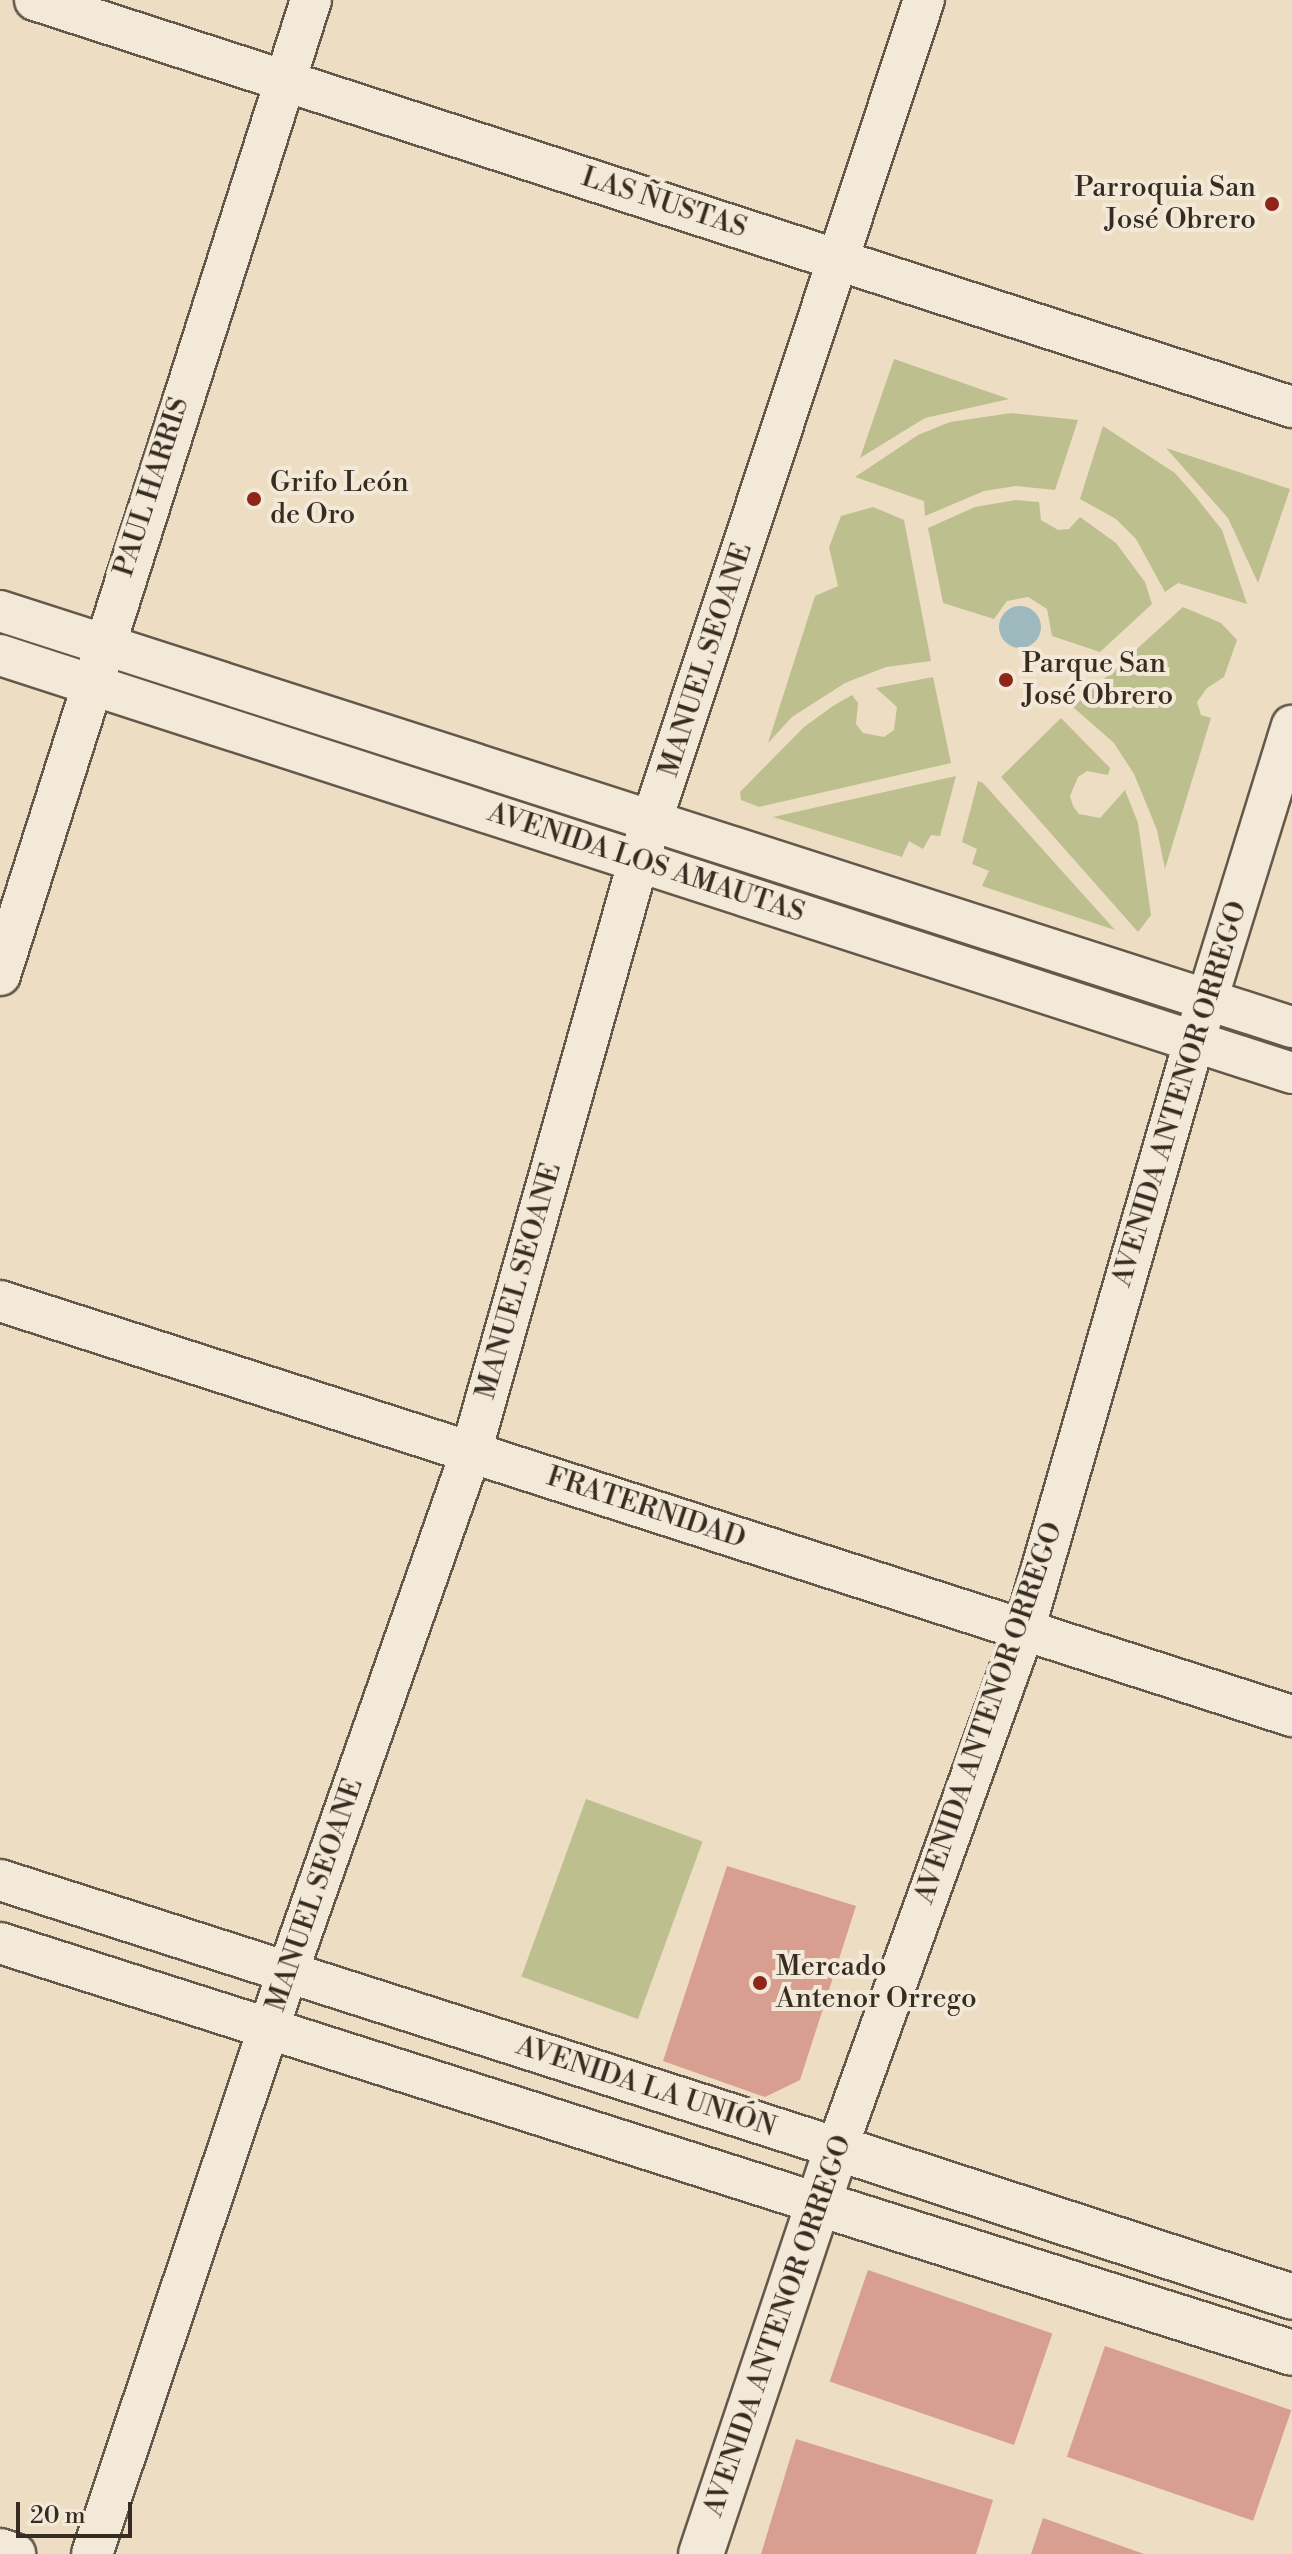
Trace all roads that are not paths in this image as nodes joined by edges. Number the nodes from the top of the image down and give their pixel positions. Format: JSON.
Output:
{"nodes":[{"id":1,"x":35,"y":0,"type":"edge"},
{"id":2,"x":311,"y":0,"type":"edge"},
{"id":3,"x":924,"y":0,"type":"edge"},
{"id":4,"x":283,"y":80,"type":"junction"},
{"id":5,"x":838,"y":260,"type":"junction"},
{"id":6,"x":1292,"y":407,"type":"edge"},
{"id":7,"x":0,"y":611,"type":"edge"},
{"id":8,"x":102,"y":645,"type":"junction"},
{"id":9,"x":0,"y":655,"type":"edge"},
{"id":10,"x":89,"y":685,"type":"junction"},
{"id":11,"x":1292,"y":726,"type":"edge"},
{"id":12,"x":652,"y":821,"type":"junction"},
{"id":13,"x":639,"y":859,"type":"junction"},
{"id":14,"x":0,"y":975,"type":"edge"},
{"id":15,"x":1207,"y":1000,"type":"junction"},
{"id":16,"x":1292,"y":1027,"type":"edge"},
{"id":17,"x":1194,"y":1042,"type":"junction"},
{"id":18,"x":1292,"y":1073,"type":"edge"},
{"id":19,"x":0,"y":1301,"type":"edge"},
{"id":20,"x":471,"y":1452,"type":"junction"},
{"id":21,"x":1024,"y":1630,"type":"junction"},
{"id":22,"x":1292,"y":1716,"type":"edge"},
{"id":23,"x":0,"y":1880,"type":"edge"},
{"id":24,"x":0,"y":1943,"type":"edge"},
{"id":25,"x":287,"y":1974,"type":"junction"},
{"id":26,"x":269,"y":2028,"type":"junction"},
{"id":27,"x":837,"y":2148,"type":"junction"},
{"id":28,"x":820,"y":2204,"type":"junction"},
{"id":29,"x":1292,"y":2297,"type":"edge"},
{"id":30,"x":1292,"y":2353,"type":"edge"},
{"id":31,"x":0,"y":2549,"type":"edge"},
{"id":32,"x":15,"y":2554,"type":"edge"},
{"id":33,"x":92,"y":2554,"type":"edge"},
{"id":34,"x":701,"y":2554,"type":"edge"}],
"edges":[{"from":1,"to":4,"type":"street","name":"LAS ÑUSTAS"},
{"from":2,"to":4,"type":"street","name":"PAUL HARRIS"},
{"from":3,"to":5,"type":"street","name":"MANUEL SEOANE"},
{"from":4,"to":5,"type":"street","name":"LAS ÑUSTAS"},
{"from":4,"to":8,"type":"street","name":"PAUL HARRIS"},
{"from":5,"to":6,"type":"street","name":"LAS ÑUSTAS"},
{"from":5,"to":12,"type":"street","name":"MANUEL SEOANE"},
{"from":7,"to":8,"type":"street","name":"AVENIDA LOS AMAUTAS"},
{"from":8,"to":10,"type":"street","name":"PAUL HARRIS"},
{"from":8,"to":12,"type":"street","name":"AVENIDA LOS AMAUTAS"},
{"from":9,"to":10,"type":"street","name":"AVENIDA LOS AMAUTAS"},
{"from":10,"to":13,"type":"street","name":"AVENIDA LOS AMAUTAS"},
{"from":10,"to":14,"type":"street","name":"PAUL HARRIS"},
{"from":11,"to":15,"type":"street","name":"AVENIDA ANTENOR ORREGO"},
{"from":12,"to":13,"type":"street","name":"MANUEL SEOANE"},
{"from":12,"to":15,"type":"street","name":"AVENIDA LOS AMAUTAS"},
{"from":13,"to":17,"type":"street","name":"AVENIDA LOS AMAUTAS"},
{"from":13,"to":20,"type":"street","name":"MANUEL SEOANE"},
{"from":15,"to":16,"type":"street","name":"AVENIDA LOS AMAUTAS"},
{"from":15,"to":17,"type":"street","name":"AVENIDA ANTENOR ORREGO"},
{"from":17,"to":18,"type":"street","name":"AVENIDA LOS AMAUTAS"},
{"from":17,"to":21,"type":"street","name":"AVENIDA ANTENOR ORREGO"},
{"from":19,"to":20,"type":"street","name":"FRATERNIDAD"},
{"from":20,"to":21,"type":"street","name":"FRATERNIDAD"},
{"from":20,"to":25,"type":"street","name":"MANUEL SEOANE"},
{"from":21,"to":22,"type":"street","name":"FRATERNIDAD"},
{"from":21,"to":27,"type":"street","name":"AVENIDA ANTENOR ORREGO"},
{"from":23,"to":25,"type":"street","name":"AVENIDA LA UNIÓN"},
{"from":24,"to":26,"type":"street","name":"AVENIDA LA UNIÓN"},
{"from":25,"to":26,"type":"street","name":"MANUEL SEOANE"},
{"from":25,"to":27,"type":"street","name":"AVENIDA LA UNIÓN"},
{"from":26,"to":28,"type":"street","name":"AVENIDA LA UNIÓN"},
{"from":26,"to":33,"type":"street","name":"MANUEL SEOANE"},
{"from":27,"to":28,"type":"street","name":"AVENIDA ANTENOR ORREGO"},
{"from":27,"to":29,"type":"street","name":"AVENIDA LA UNIÓN"},
{"from":28,"to":30,"type":"street","name":"AVENIDA LA UNIÓN"},
{"from":28,"to":34,"type":"street","name":"AVENIDA ANTENOR ORREGO"},
{"from":31,"to":32,"type":"street"}]}
